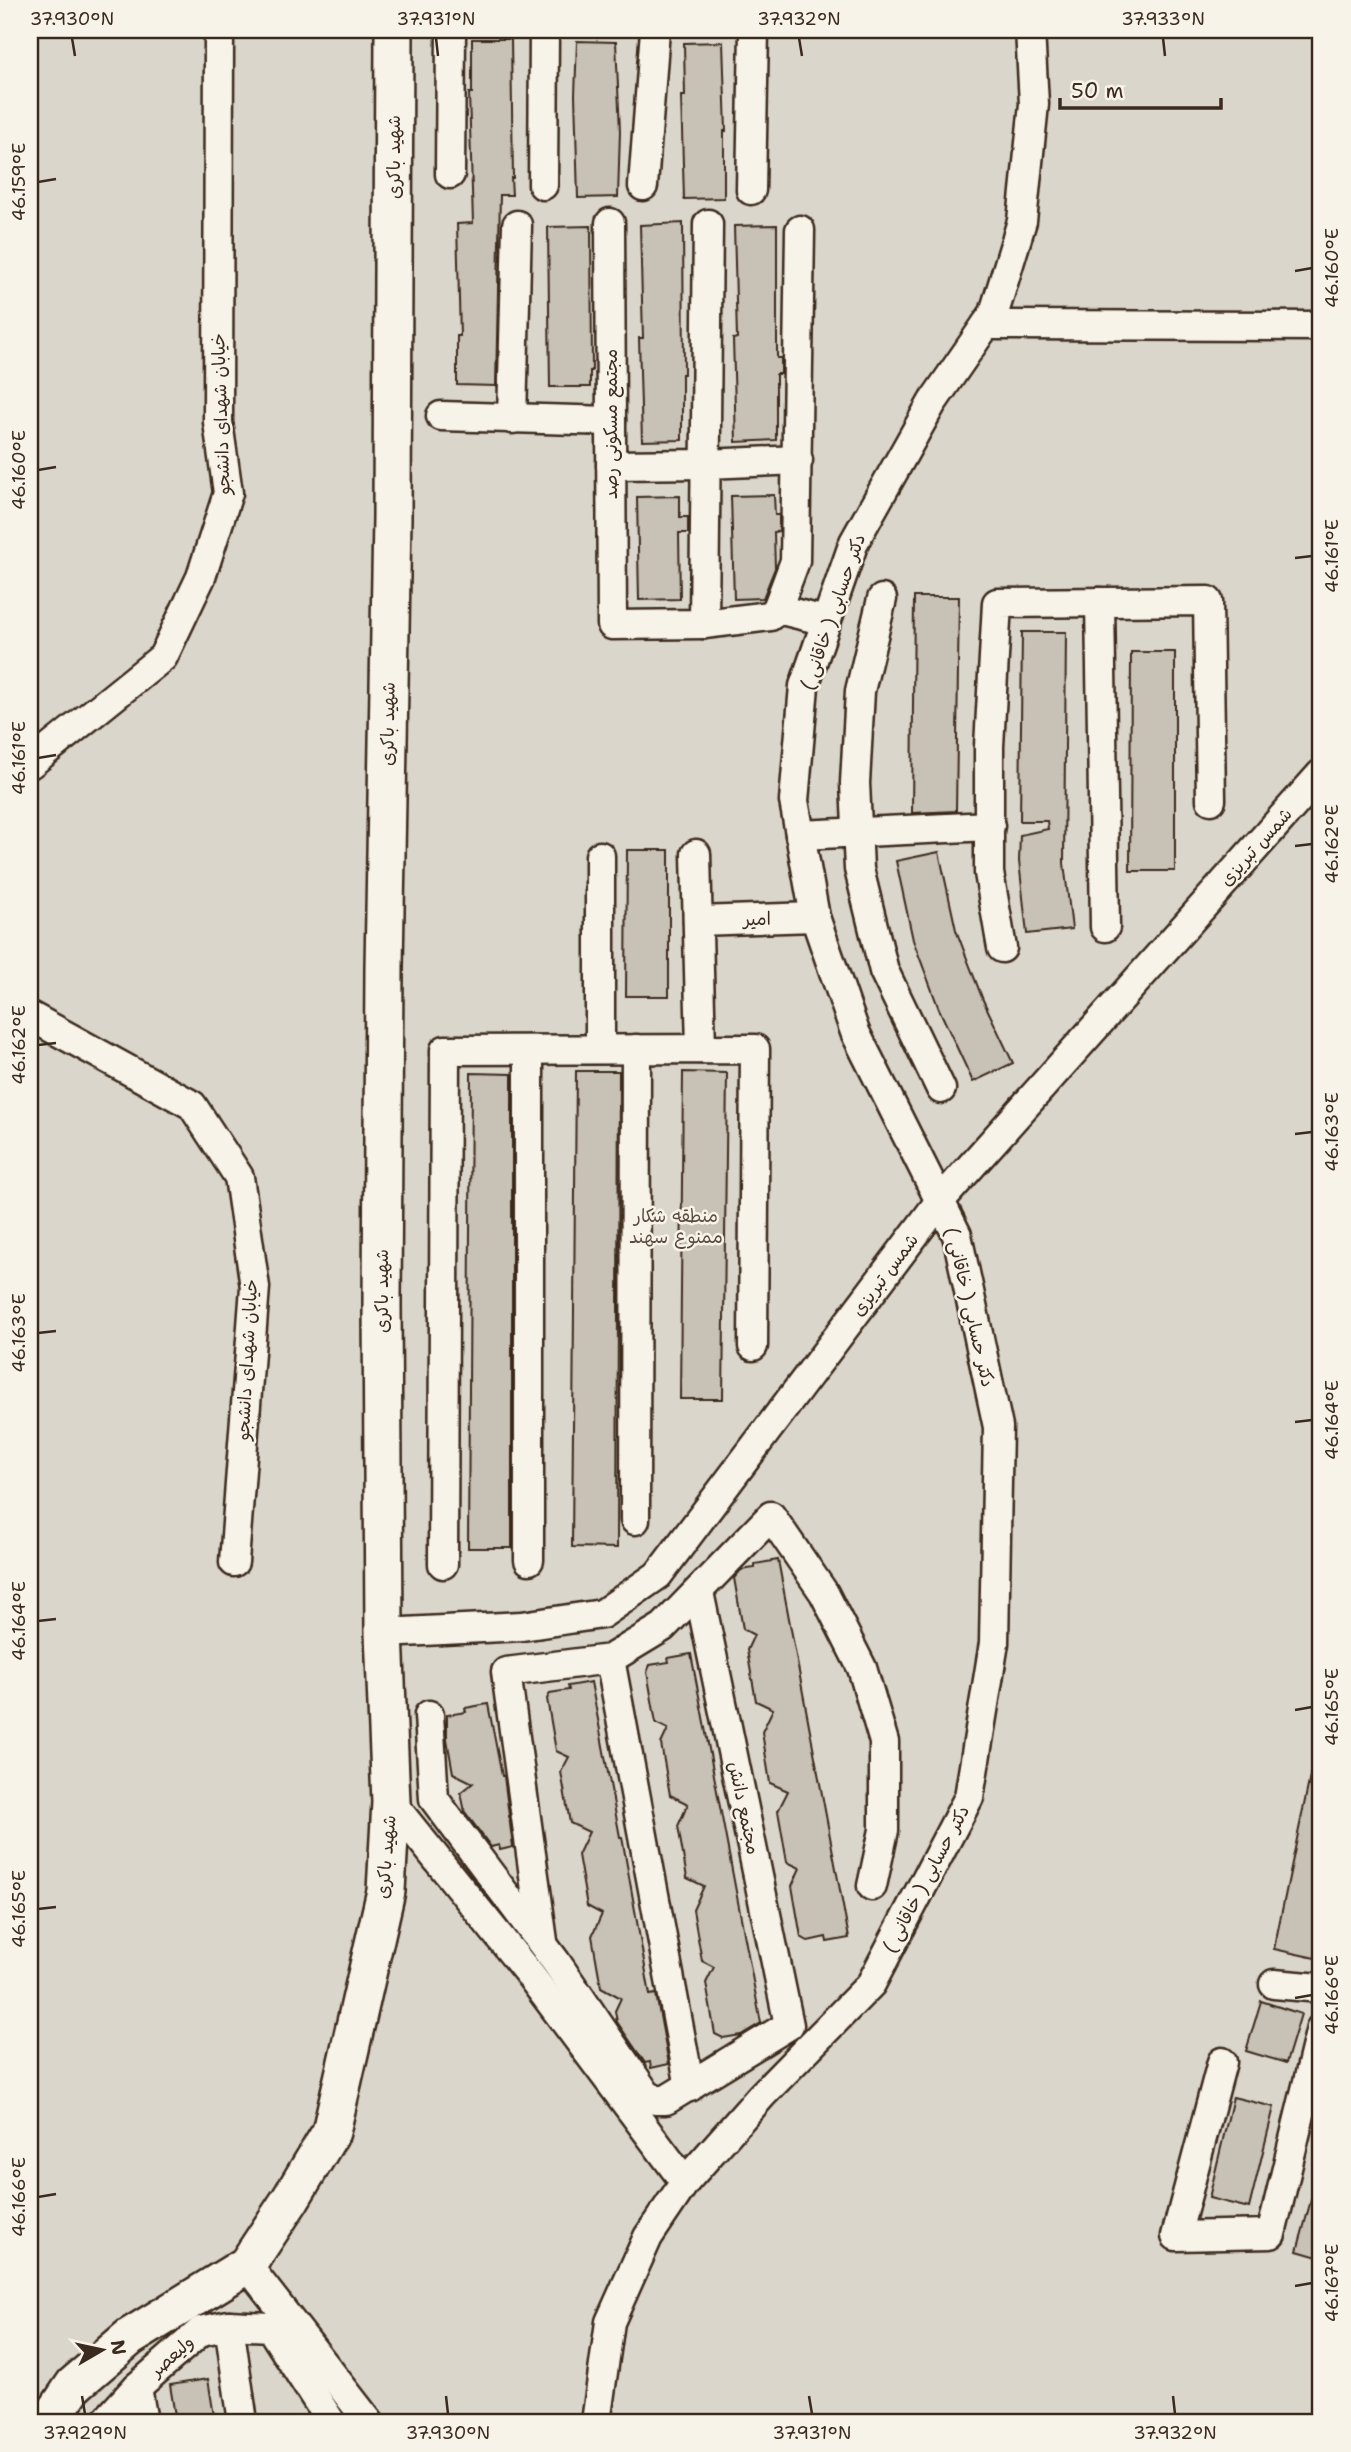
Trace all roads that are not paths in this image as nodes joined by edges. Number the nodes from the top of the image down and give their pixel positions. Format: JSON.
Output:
{"nodes":[{"id":1,"x":219,"y":30,"type":"edge"},
{"id":2,"x":394,"y":30,"type":"edge"},
{"id":3,"x":451,"y":30,"type":"edge"},
{"id":4,"x":544,"y":30,"type":"edge"},
{"id":5,"x":655,"y":30,"type":"edge"},
{"id":6,"x":754,"y":30,"type":"edge"},
{"id":7,"x":1030,"y":30,"type":"edge"},
{"id":8,"x":450,"y":174,"type":"dead end"},
{"id":9,"x":543,"y":185,"type":"dead end"},
{"id":10,"x":643,"y":186,"type":"dead end"},
{"id":11,"x":751,"y":190,"type":"dead end"},
{"id":12,"x":610,"y":223,"type":"dead end"},
{"id":13,"x":708,"y":224,"type":"dead end"},
{"id":14,"x":517,"y":225,"type":"dead end"},
{"id":15,"x":800,"y":230,"type":"dead end"},
{"id":16,"x":986,"y":325,"type":"junction"},
{"id":17,"x":1321,"y":326,"type":"edge"},
{"id":18,"x":441,"y":416,"type":"dead end"},
{"id":19,"x":512,"y":419,"type":"junction"},
{"id":20,"x":611,"y":421,"type":"junction"},
{"id":21,"x":797,"y":460,"type":"junction"},
{"id":22,"x":706,"y":464,"type":"junction"},
{"id":23,"x":611,"y":465,"type":"junction"},
{"id":24,"x":883,"y":599,"type":"dead end"},
{"id":25,"x":1100,"y":602,"type":"junction"},
{"id":26,"x":777,"y":609,"type":"junction"},
{"id":27,"x":826,"y":621,"type":"junction"},
{"id":28,"x":704,"y":624,"type":"junction"},
{"id":29,"x":30,"y":764,"type":"edge"},
{"id":30,"x":1321,"y":774,"type":"edge"},
{"id":31,"x":1211,"y":800,"type":"dead end"},
{"id":32,"x":990,"y":826,"type":"junction"},
{"id":33,"x":858,"y":832,"type":"junction"},
{"id":34,"x":800,"y":835,"type":"junction"},
{"id":35,"x":696,"y":854,"type":"dead end"},
{"id":36,"x":600,"y":856,"type":"dead end"},
{"id":37,"x":815,"y":917,"type":"junction"},
{"id":38,"x":698,"y":921,"type":"junction"},
{"id":39,"x":1105,"y":927,"type":"dead end"},
{"id":40,"x":1002,"y":948,"type":"dead end"},
{"id":41,"x":30,"y":1016,"type":"edge"},
{"id":42,"x":600,"y":1049,"type":"junction"},
{"id":43,"x":636,"y":1049,"type":"junction"},
{"id":44,"x":701,"y":1049,"type":"junction"},
{"id":45,"x":528,"y":1050,"type":"junction"},
{"id":46,"x":941,"y":1089,"type":"dead end"},
{"id":47,"x":940,"y":1201,"type":"junction"},
{"id":48,"x":753,"y":1346,"type":"dead end"},
{"id":49,"x":635,"y":1520,"type":"dead end"},
{"id":50,"x":529,"y":1560,"type":"dead end"},
{"id":51,"x":234,"y":1562,"type":"dead end"},
{"id":52,"x":443,"y":1564,"type":"dead end"},
{"id":53,"x":699,"y":1592,"type":"junction"},
{"id":54,"x":383,"y":1633,"type":"junction"},
{"id":55,"x":610,"y":1660,"type":"junction"},
{"id":56,"x":429,"y":1715,"type":"dead end"},
{"id":57,"x":391,"y":1802,"type":"junction"},
{"id":58,"x":872,"y":1886,"type":"dead end"},
{"id":59,"x":550,"y":1954,"type":"junction"},
{"id":60,"x":530,"y":1975,"type":"junction"},
{"id":61,"x":1274,"y":1984,"type":"dead end"},
{"id":62,"x":1321,"y":1988,"type":"edge"},
{"id":63,"x":1321,"y":2028,"type":"edge"},
{"id":64,"x":1222,"y":2062,"type":"dead end"},
{"id":65,"x":690,"y":2087,"type":"junction"},
{"id":66,"x":1308,"y":2137,"type":"edge"},
{"id":67,"x":685,"y":2182,"type":"junction"},
{"id":68,"x":247,"y":2265,"type":"junction"},
{"id":69,"x":229,"y":2325,"type":"junction"},
{"id":70,"x":137,"y":2387,"type":"junction"},
{"id":71,"x":49,"y":2422,"type":"edge"},
{"id":72,"x":105,"y":2422,"type":"edge"},
{"id":73,"x":143,"y":2422,"type":"edge"},
{"id":74,"x":243,"y":2422,"type":"edge"},
{"id":75,"x":331,"y":2422,"type":"edge"},
{"id":76,"x":369,"y":2422,"type":"edge"},
{"id":77,"x":596,"y":2422,"type":"edge"}],
"edges":[{"from":1,"to":29,"type":"street","name":"خیابان شهدای دانشجو"},
{"from":2,"to":54,"type":"main road","name":"شهید باکری"},
{"from":3,"to":8,"type":"street"},
{"from":4,"to":9,"type":"street"},
{"from":5,"to":10,"type":"street"},
{"from":6,"to":11,"type":"street"},
{"from":7,"to":16,"type":"street","name":"دکتر حسابی ( خاقانی )"},
{"from":12,"to":20,"type":"street","name":"مجتمع مسکونی رصد"},
{"from":13,"to":22,"type":"street"},
{"from":14,"to":19,"type":"street"},
{"from":15,"to":21,"type":"street"},
{"from":16,"to":17,"type":"street"},
{"from":16,"to":27,"type":"street","name":"دکتر حسابی ( خاقانی )"},
{"from":18,"to":19,"type":"street"},
{"from":19,"to":20,"type":"street"},
{"from":20,"to":23,"type":"street","name":"مجتمع مسکونی رصد"},
{"from":21,"to":22,"type":"street"},
{"from":21,"to":26,"type":"street"},
{"from":22,"to":23,"type":"street"},
{"from":22,"to":28,"type":"street"},
{"from":23,"to":28,"type":"street","name":"مجتمع مسکونی رصد"},
{"from":24,"to":33,"type":"street"},
{"from":25,"to":31,"type":"street"},
{"from":25,"to":32,"type":"street"},
{"from":25,"to":39,"type":"street"},
{"from":26,"to":27,"type":"street"},
{"from":26,"to":28,"type":"street"},
{"from":27,"to":34,"type":"street","name":"دکتر حسابی ( خاقانی )"},
{"from":30,"to":47,"type":"street","name":"شمس تبریزی"},
{"from":32,"to":33,"type":"street"},
{"from":32,"to":40,"type":"street"},
{"from":33,"to":34,"type":"street"},
{"from":33,"to":46,"type":"street"},
{"from":34,"to":37,"type":"street","name":"دکتر حسابی ( خاقانی )"},
{"from":35,"to":38,"type":"street"},
{"from":36,"to":42,"type":"street"},
{"from":37,"to":38,"type":"street","name":"امیر"},
{"from":37,"to":47,"type":"street","name":"دکتر حسابی ( خاقانی )"},
{"from":38,"to":44,"type":"street"},
{"from":41,"to":51,"type":"street","name":"خیابان شهدای دانشجو"},
{"from":42,"to":43,"type":"street"},
{"from":42,"to":45,"type":"street"},
{"from":43,"to":44,"type":"street"},
{"from":43,"to":49,"type":"street"},
{"from":44,"to":48,"type":"street"},
{"from":45,"to":50,"type":"street"},
{"from":45,"to":52,"type":"street"},
{"from":47,"to":54,"type":"street","name":"شمس تبریزی"},
{"from":47,"to":67,"type":"street","name":"دکتر حسابی ( خاقانی )"},
{"from":53,"to":55,"type":"street"},
{"from":53,"to":58,"type":"street"},
{"from":53,"to":65,"type":"street","name":"مجتمع دانش"},
{"from":54,"to":57,"type":"main road","name":"شهید باکری"},
{"from":55,"to":59,"type":"street"},
{"from":55,"to":65,"type":"street"},
{"from":56,"to":59,"type":"street"},
{"from":57,"to":60,"type":"street"},
{"from":57,"to":68,"type":"main road","name":"شهید باکری"},
{"from":59,"to":60,"type":"street"},
{"from":59,"to":65,"type":"street"},
{"from":60,"to":67,"type":"street"},
{"from":61,"to":62,"type":"street"},
{"from":63,"to":66,"type":"street"},
{"from":64,"to":66,"type":"street"},
{"from":67,"to":77,"type":"street","name":"دکتر حسابی ( خاقانی )"},
{"from":68,"to":71,"type":"main road","name":"شهید باکری"},
{"from":68,"to":76,"type":"street"},
{"from":69,"to":70,"type":"street","name":"ولیعصر"},
{"from":69,"to":74,"type":"street"},
{"from":69,"to":75,"type":"street","name":"ولیعصر"},
{"from":70,"to":72,"type":"street","name":"ولیعصر"},
{"from":70,"to":73,"type":"street"}]}
